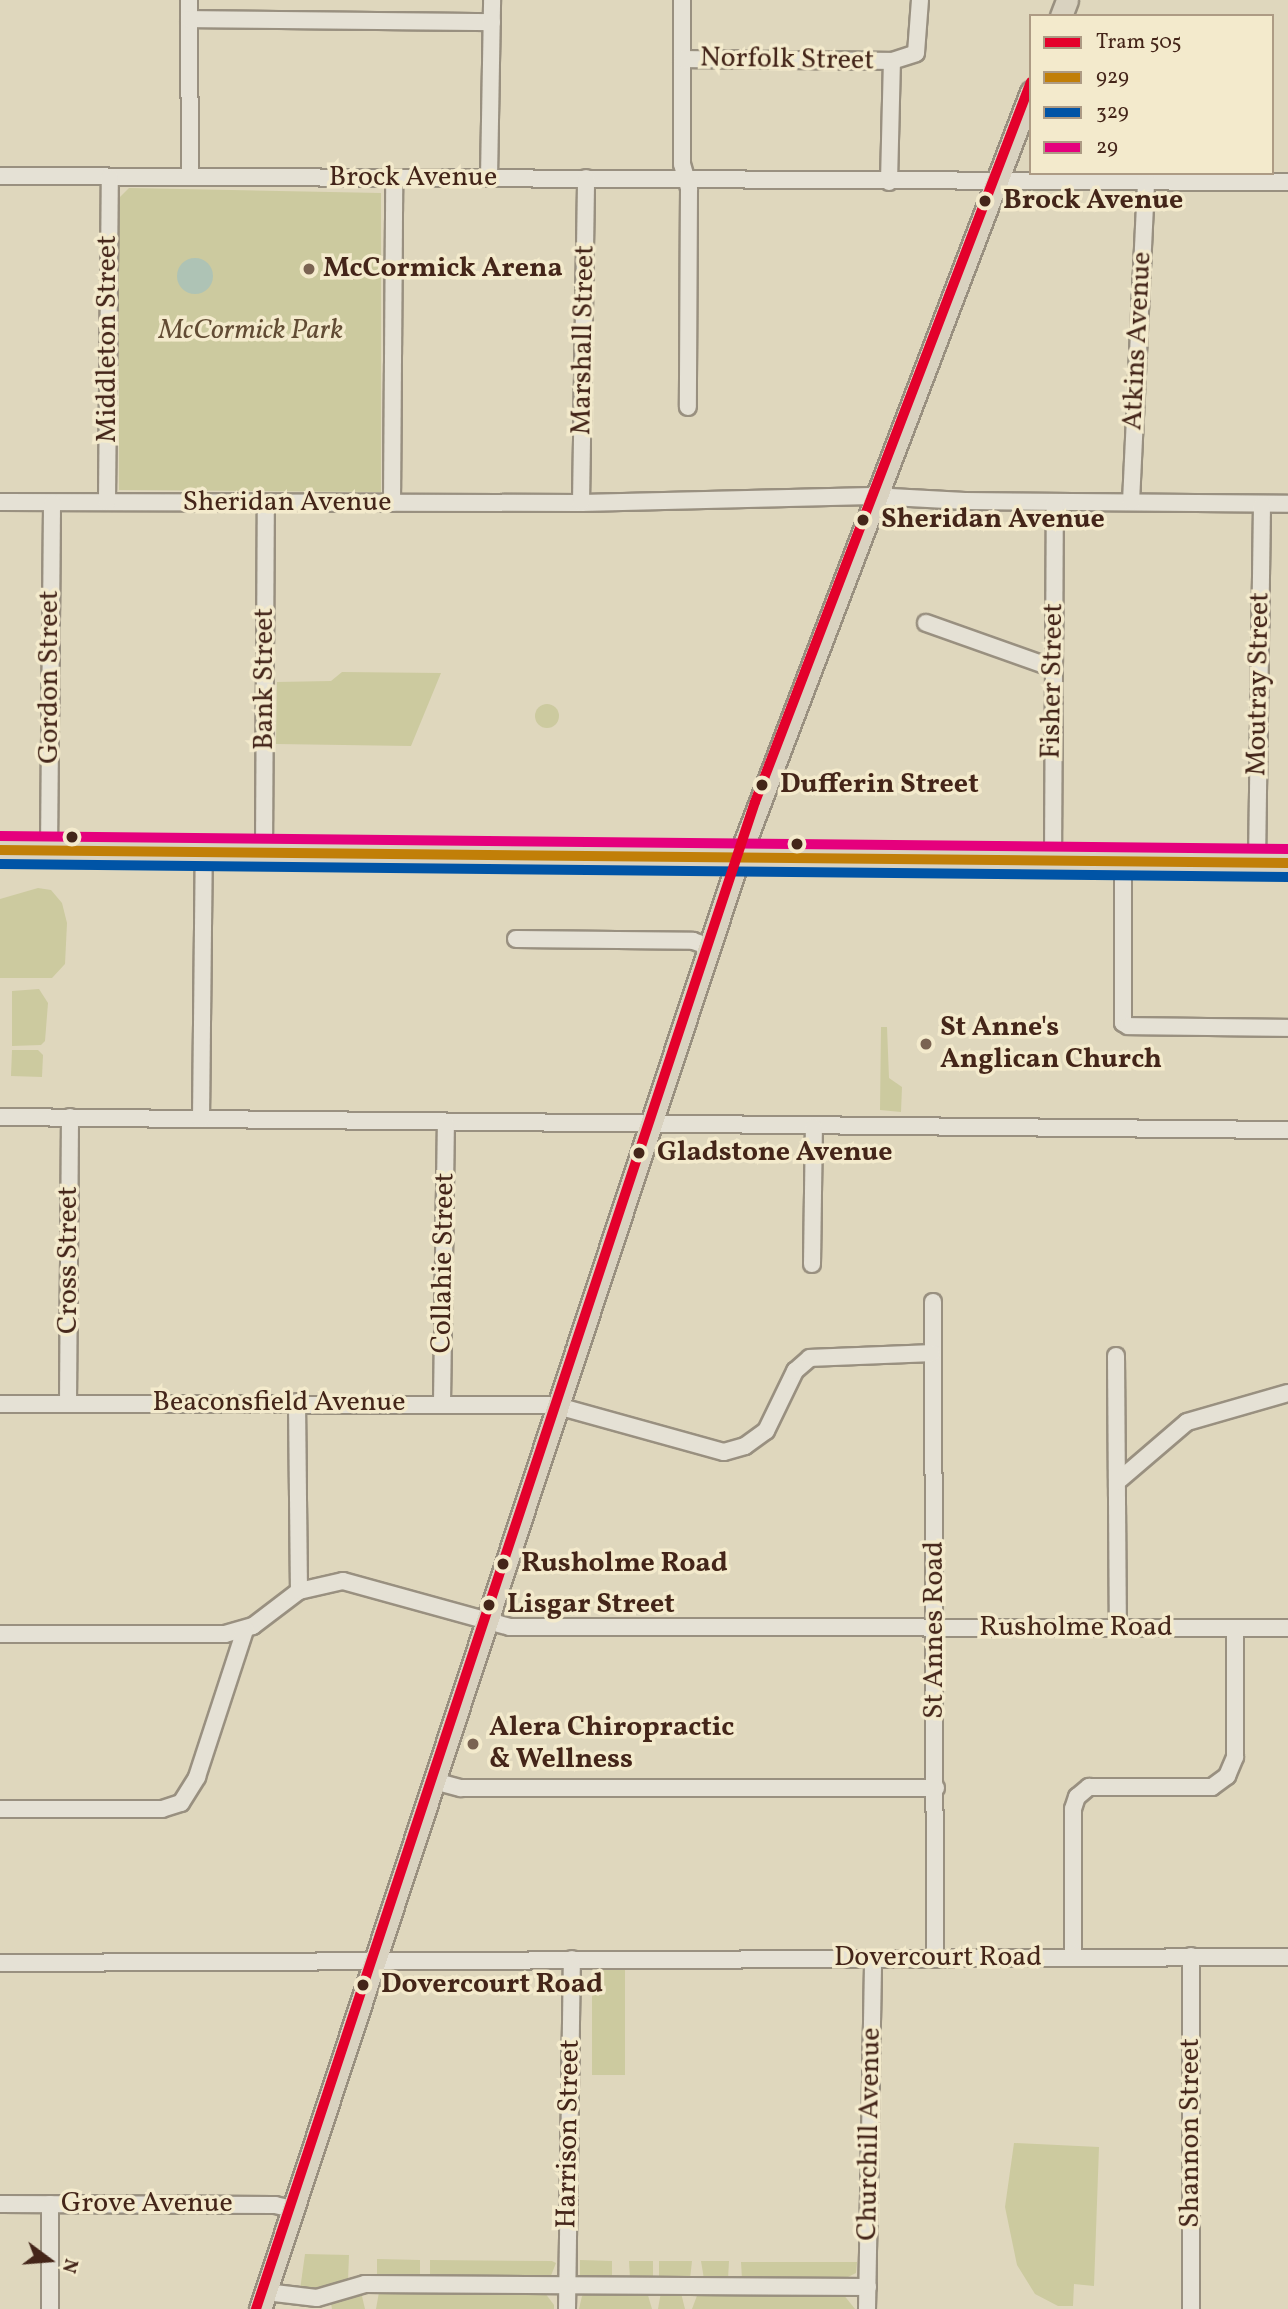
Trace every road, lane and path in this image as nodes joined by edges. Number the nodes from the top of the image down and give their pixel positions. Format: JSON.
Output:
{"nodes":[{"id":1,"x":189,"y":0,"type":"edge"},
{"id":2,"x":492,"y":0,"type":"edge"},
{"id":3,"x":682,"y":0,"type":"edge"},
{"id":4,"x":920,"y":0,"type":"edge"},
{"id":5,"x":189,"y":19,"type":"junction"},
{"id":6,"x":492,"y":22,"type":"junction"},
{"id":7,"x":682,"y":59,"type":"junction"},
{"id":8,"x":892,"y":61,"type":"junction"},
{"id":9,"x":1029,"y":98,"type":"edge"},
{"id":10,"x":0,"y":176,"type":"edge"},
{"id":11,"x":110,"y":177,"type":"junction"},
{"id":12,"x":190,"y":177,"type":"junction"},
{"id":13,"x":394,"y":178,"type":"junction"},
{"id":14,"x":489,"y":178,"type":"junction"},
{"id":15,"x":586,"y":178,"type":"junction"},
{"id":16,"x":686,"y":178,"type":"junction"},
{"id":17,"x":1146,"y":181,"type":"junction"},
{"id":18,"x":889,"y":182,"type":"junction"},
{"id":19,"x":997,"y":182,"type":"junction"},
{"id":20,"x":1288,"y":182,"type":"edge"},
{"id":21,"x":688,"y":407,"type":"dead end"},
{"id":22,"x":875,"y":497,"type":"junction"},
{"id":23,"x":0,"y":502,"type":"edge"},
{"id":24,"x":107,"y":502,"type":"junction"},
{"id":25,"x":1055,"y":502,"type":"junction"},
{"id":26,"x":1130,"y":502,"type":"junction"},
{"id":27,"x":52,"y":503,"type":"junction"},
{"id":28,"x":392,"y":503,"type":"junction"},
{"id":29,"x":581,"y":503,"type":"junction"},
{"id":30,"x":266,"y":504,"type":"junction"},
{"id":31,"x":1262,"y":504,"type":"junction"},
{"id":32,"x":1288,"y":504,"type":"edge"},
{"id":33,"x":926,"y":623,"type":"dead end"},
{"id":34,"x":1053,"y":668,"type":"junction"},
{"id":35,"x":0,"y":850,"type":"edge"},
{"id":36,"x":49,"y":851,"type":"junction"},
{"id":37,"x":204,"y":853,"type":"junction"},
{"id":38,"x":264,"y":853,"type":"junction"},
{"id":39,"x":739,"y":857,"type":"junction"},
{"id":40,"x":1053,"y":861,"type":"junction"},
{"id":41,"x":1123,"y":862,"type":"junction"},
{"id":42,"x":1257,"y":863,"type":"junction"},
{"id":43,"x":1288,"y":863,"type":"edge"},
{"id":44,"x":516,"y":939,"type":"dead end"},
{"id":45,"x":710,"y":947,"type":"junction"},
{"id":46,"x":1288,"y":1028,"type":"edge"},
{"id":47,"x":0,"y":1117,"type":"edge"},
{"id":48,"x":70,"y":1117,"type":"junction"},
{"id":49,"x":201,"y":1119,"type":"junction"},
{"id":50,"x":446,"y":1122,"type":"junction"},
{"id":51,"x":650,"y":1124,"type":"junction"},
{"id":52,"x":814,"y":1127,"type":"junction"},
{"id":53,"x":1288,"y":1130,"type":"edge"},
{"id":54,"x":812,"y":1264,"type":"dead end"},
{"id":55,"x":933,"y":1302,"type":"dead end"},
{"id":56,"x":932,"y":1353,"type":"junction"},
{"id":57,"x":1116,"y":1356,"type":"dead end"},
{"id":58,"x":1288,"y":1393,"type":"edge"},
{"id":59,"x":297,"y":1402,"type":"junction"},
{"id":60,"x":68,"y":1403,"type":"junction"},
{"id":61,"x":442,"y":1403,"type":"junction"},
{"id":62,"x":0,"y":1404,"type":"edge"},
{"id":63,"x":557,"y":1406,"type":"junction"},
{"id":64,"x":1117,"y":1482,"type":"junction"},
{"id":65,"x":299,"y":1591,"type":"junction"},
{"id":66,"x":486,"y":1622,"type":"junction"},
{"id":67,"x":1118,"y":1626,"type":"junction"},
{"id":68,"x":1288,"y":1628,"type":"edge"},
{"id":69,"x":936,"y":1629,"type":"junction"},
{"id":70,"x":1235,"y":1629,"type":"junction"},
{"id":71,"x":245,"y":1630,"type":"junction"},
{"id":72,"x":0,"y":1634,"type":"edge"},
{"id":73,"x":434,"y":1781,"type":"junction"},
{"id":74,"x":936,"y":1787,"type":"junction"},
{"id":75,"x":0,"y":1808,"type":"edge"},
{"id":76,"x":1191,"y":1956,"type":"junction"},
{"id":77,"x":935,"y":1957,"type":"junction"},
{"id":78,"x":1073,"y":1957,"type":"junction"},
{"id":79,"x":1288,"y":1957,"type":"edge"},
{"id":80,"x":572,"y":1959,"type":"junction"},
{"id":81,"x":873,"y":1959,"type":"junction"},
{"id":82,"x":374,"y":1961,"type":"junction"},
{"id":83,"x":0,"y":1963,"type":"edge"},
{"id":84,"x":0,"y":2204,"type":"edge"},
{"id":85,"x":50,"y":2204,"type":"junction"},
{"id":86,"x":293,"y":2209,"type":"junction"},
{"id":87,"x":567,"y":2286,"type":"junction"},
{"id":88,"x":868,"y":2287,"type":"junction"},
{"id":89,"x":263,"y":2301,"type":"edge"},
{"id":90,"x":50,"y":2309,"type":"edge"},
{"id":91,"x":567,"y":2309,"type":"edge"},
{"id":92,"x":867,"y":2309,"type":"edge"},
{"id":93,"x":1191,"y":2309,"type":"edge"}],
"edges":[{"from":1,"to":5,"type":"street"},
{"from":2,"to":6,"type":"street"},
{"from":3,"to":7,"type":"street"},
{"from":4,"to":8,"type":"street"},
{"from":5,"to":6,"type":"street"},
{"from":5,"to":12,"type":"street"},
{"from":6,"to":14,"type":"street"},
{"from":7,"to":8,"type":"street","name":"Norfolk Street"},
{"from":7,"to":16,"type":"street"},
{"from":8,"to":18,"type":"street"},
{"from":9,"to":19,"type":"main road"},
{"from":10,"to":11,"type":"street","name":"Brock Avenue"},
{"from":11,"to":12,"type":"street","name":"Brock Avenue"},
{"from":11,"to":24,"type":"street","name":"Middleton Street"},
{"from":12,"to":13,"type":"street","name":"Brock Avenue"},
{"from":13,"to":14,"type":"street","name":"Brock Avenue"},
{"from":13,"to":28,"type":"street"},
{"from":14,"to":15,"type":"street","name":"Brock Avenue"},
{"from":15,"to":16,"type":"street","name":"Brock Avenue"},
{"from":15,"to":29,"type":"street","name":"Marshall Street"},
{"from":16,"to":18,"type":"street","name":"Brock Avenue"},
{"from":16,"to":21,"type":"street"},
{"from":17,"to":19,"type":"street","name":"Brock Avenue"},
{"from":17,"to":20,"type":"street","name":"Brock Avenue"},
{"from":17,"to":26,"type":"street","name":"Atkins Avenue"},
{"from":18,"to":19,"type":"street","name":"Brock Avenue"},
{"from":19,"to":22,"type":"main road"},
{"from":22,"to":25,"type":"street","name":"Sheridan Avenue"},
{"from":22,"to":29,"type":"street","name":"Sheridan Avenue"},
{"from":22,"to":39,"type":"main road"},
{"from":23,"to":27,"type":"street","name":"Sheridan Avenue"},
{"from":24,"to":27,"type":"street","name":"Sheridan Avenue"},
{"from":24,"to":30,"type":"street","name":"Sheridan Avenue"},
{"from":25,"to":26,"type":"street","name":"Sheridan Avenue"},
{"from":25,"to":34,"type":"street","name":"Fisher Street"},
{"from":26,"to":31,"type":"street","name":"Sheridan Avenue"},
{"from":27,"to":36,"type":"street","name":"Gordon Street"},
{"from":28,"to":29,"type":"street","name":"Sheridan Avenue"},
{"from":28,"to":30,"type":"street","name":"Sheridan Avenue"},
{"from":30,"to":38,"type":"street","name":"Bank Street"},
{"from":31,"to":32,"type":"street","name":"Sheridan Avenue"},
{"from":31,"to":42,"type":"street","name":"Moutray Street"},
{"from":33,"to":34,"type":"street"},
{"from":34,"to":40,"type":"street","name":"Fisher Street"},
{"from":35,"to":36,"type":"main road"},
{"from":36,"to":37,"type":"main road"},
{"from":37,"to":38,"type":"main road"},
{"from":37,"to":49,"type":"street"},
{"from":38,"to":39,"type":"main road"},
{"from":39,"to":40,"type":"main road"},
{"from":39,"to":45,"type":"main road"},
{"from":40,"to":41,"type":"main road"},
{"from":41,"to":42,"type":"main road"},
{"from":41,"to":46,"type":"street"},
{"from":42,"to":43,"type":"main road"},
{"from":44,"to":45,"type":"street"},
{"from":45,"to":51,"type":"main road"},
{"from":47,"to":48,"type":"street"},
{"from":48,"to":49,"type":"street"},
{"from":48,"to":60,"type":"street","name":"Cross Street"},
{"from":49,"to":50,"type":"street"},
{"from":50,"to":51,"type":"street"},
{"from":50,"to":61,"type":"street","name":"Collahie Street"},
{"from":51,"to":52,"type":"street"},
{"from":51,"to":63,"type":"main road"},
{"from":52,"to":53,"type":"street"},
{"from":52,"to":54,"type":"street"},
{"from":55,"to":56,"type":"street","name":"St Annes Road"},
{"from":56,"to":63,"type":"street","name":"Beaconsfield Avenue"},
{"from":56,"to":69,"type":"street","name":"St Annes Road"},
{"from":57,"to":64,"type":"street"},
{"from":58,"to":64,"type":"street"},
{"from":59,"to":60,"type":"street","name":"Beaconsfield Avenue"},
{"from":59,"to":61,"type":"street","name":"Beaconsfield Avenue"},
{"from":59,"to":65,"type":"street"},
{"from":60,"to":62,"type":"street","name":"Beaconsfield Avenue"},
{"from":61,"to":63,"type":"street","name":"Beaconsfield Avenue"},
{"from":63,"to":66,"type":"main road"},
{"from":64,"to":67,"type":"street"},
{"from":65,"to":66,"type":"street"},
{"from":65,"to":71,"type":"street"},
{"from":66,"to":69,"type":"street","name":"Rusholme Road"},
{"from":66,"to":73,"type":"main road"},
{"from":67,"to":69,"type":"street","name":"Rusholme Road"},
{"from":67,"to":70,"type":"street","name":"Rusholme Road"},
{"from":68,"to":70,"type":"street","name":"Rusholme Road"},
{"from":69,"to":74,"type":"street","name":"St Annes Road"},
{"from":70,"to":78,"type":"street"},
{"from":71,"to":72,"type":"street"},
{"from":71,"to":75,"type":"street"},
{"from":73,"to":74,"type":"street"},
{"from":73,"to":82,"type":"main road"},
{"from":74,"to":77,"type":"street","name":"St Annes Road"},
{"from":76,"to":78,"type":"street","name":"Dovercourt Road"},
{"from":76,"to":79,"type":"street","name":"Dovercourt Road"},
{"from":76,"to":93,"type":"street","name":"Shannon Street"},
{"from":77,"to":78,"type":"street","name":"Dovercourt Road"},
{"from":77,"to":81,"type":"street","name":"Dovercourt Road"},
{"from":80,"to":81,"type":"street","name":"Dovercourt Road"},
{"from":80,"to":82,"type":"street","name":"Dovercourt Road"},
{"from":80,"to":87,"type":"street","name":"Harrison Street"},
{"from":81,"to":88,"type":"street","name":"Churchill Avenue"},
{"from":82,"to":83,"type":"street","name":"Dovercourt Road"},
{"from":82,"to":86,"type":"main road"},
{"from":84,"to":85,"type":"street","name":"Grove Avenue"},
{"from":85,"to":86,"type":"street","name":"Grove Avenue"},
{"from":85,"to":90,"type":"street"},
{"from":86,"to":89,"type":"main road"},
{"from":87,"to":88,"type":"street"},
{"from":87,"to":89,"type":"street"},
{"from":87,"to":91,"type":"street","name":"Harrison Street"},
{"from":88,"to":92,"type":"street","name":"Churchill Avenue"}]}
